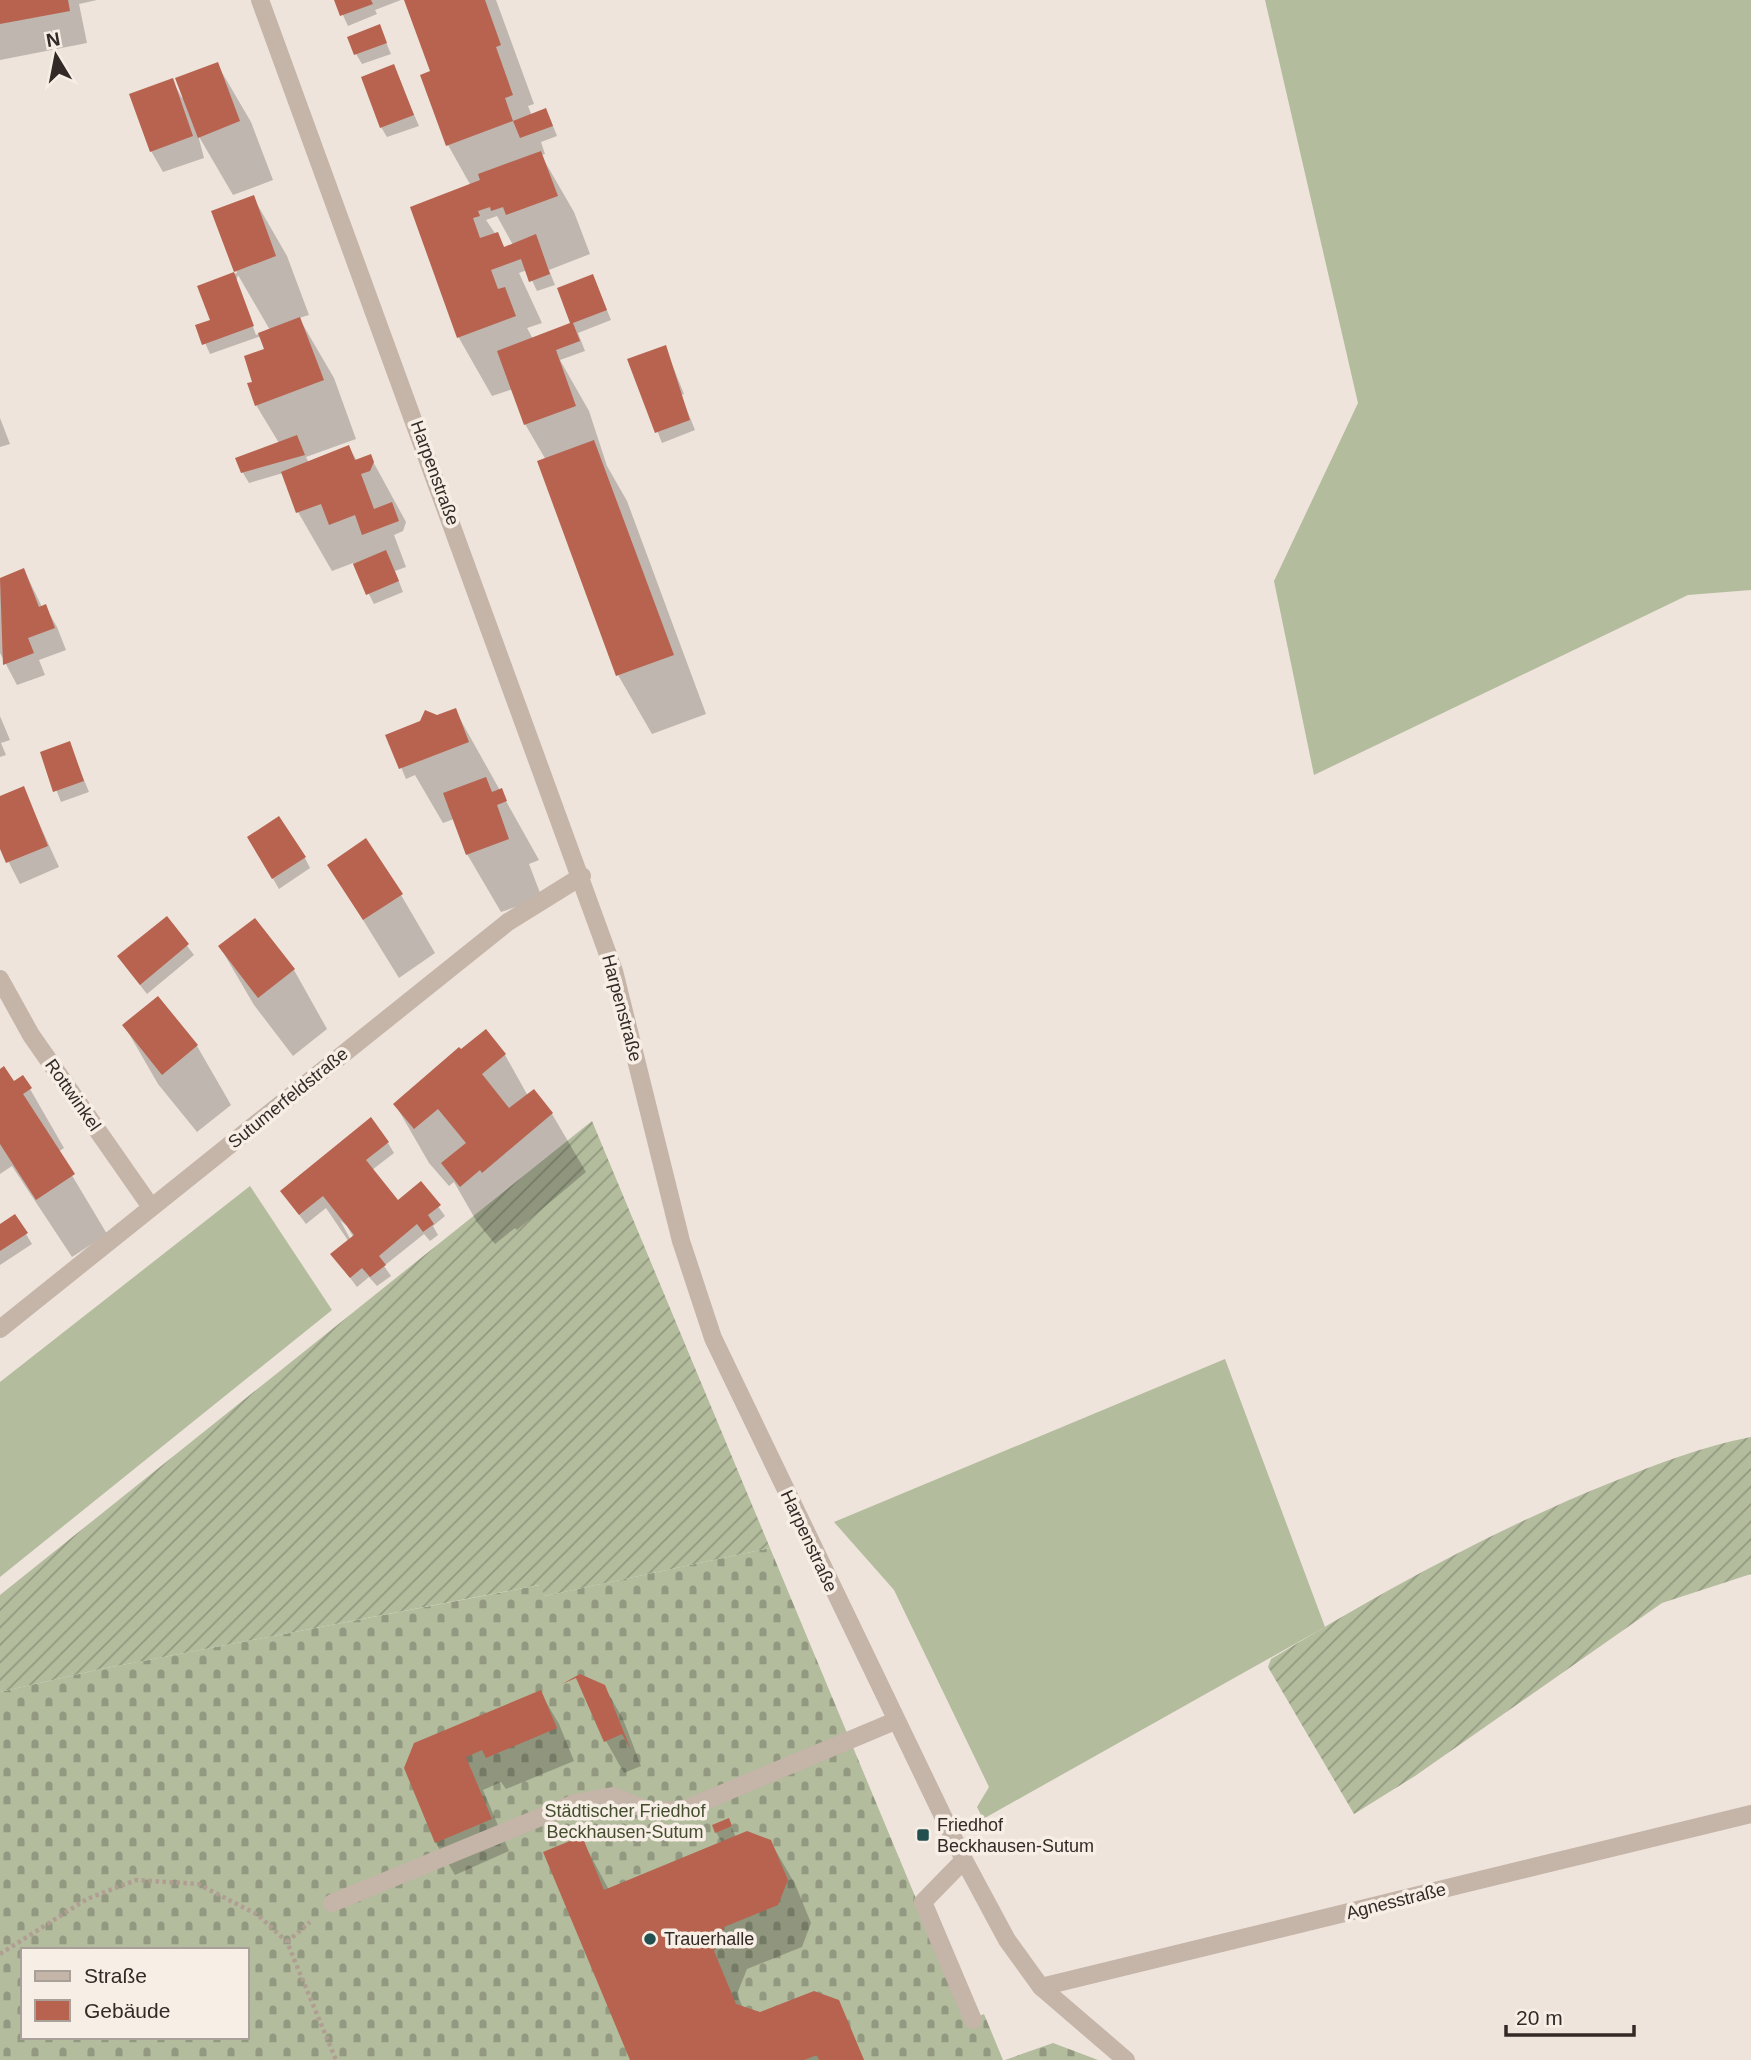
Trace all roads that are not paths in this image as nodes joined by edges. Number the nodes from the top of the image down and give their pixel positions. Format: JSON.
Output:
{"nodes":[{"id":1,"x":260,"y":0,"type":"edge"},
{"id":2,"x":582,"y":877,"type":"junction"},
{"id":3,"x":0,"y":979,"type":"edge"},
{"id":4,"x":151,"y":1208,"type":"junction"},
{"id":5,"x":0,"y":1329,"type":"edge"},
{"id":6,"x":895,"y":1721,"type":"junction"},
{"id":7,"x":1751,"y":1814,"type":"edge"},
{"id":8,"x":964,"y":1860,"type":"junction"},
{"id":9,"x":331,"y":1903,"type":"dead end"},
{"id":10,"x":1041,"y":1987,"type":"junction"},
{"id":11,"x":973,"y":2020,"type":"dead end"},
{"id":12,"x":1126,"y":2060,"type":"edge"}],
"edges":[{"from":1,"to":2,"type":"street","name":"Harpenstraße"},
{"from":2,"to":4,"type":"street","name":"Sutumerfeldstraße"},
{"from":2,"to":6,"type":"street","name":"Harpenstraße"},
{"from":3,"to":4,"type":"street","name":"Rottwinkel"},
{"from":4,"to":5,"type":"street","name":"Sutumerfeldstraße"},
{"from":6,"to":8,"type":"street","name":"Harpenstraße"},
{"from":6,"to":9,"type":"street"},
{"from":7,"to":10,"type":"street","name":"Agnesstraße"},
{"from":8,"to":10,"type":"street","name":"Harpenstraße"},
{"from":8,"to":11,"type":"street"},
{"from":10,"to":12,"type":"street","name":"Harpenstraße"}]}
